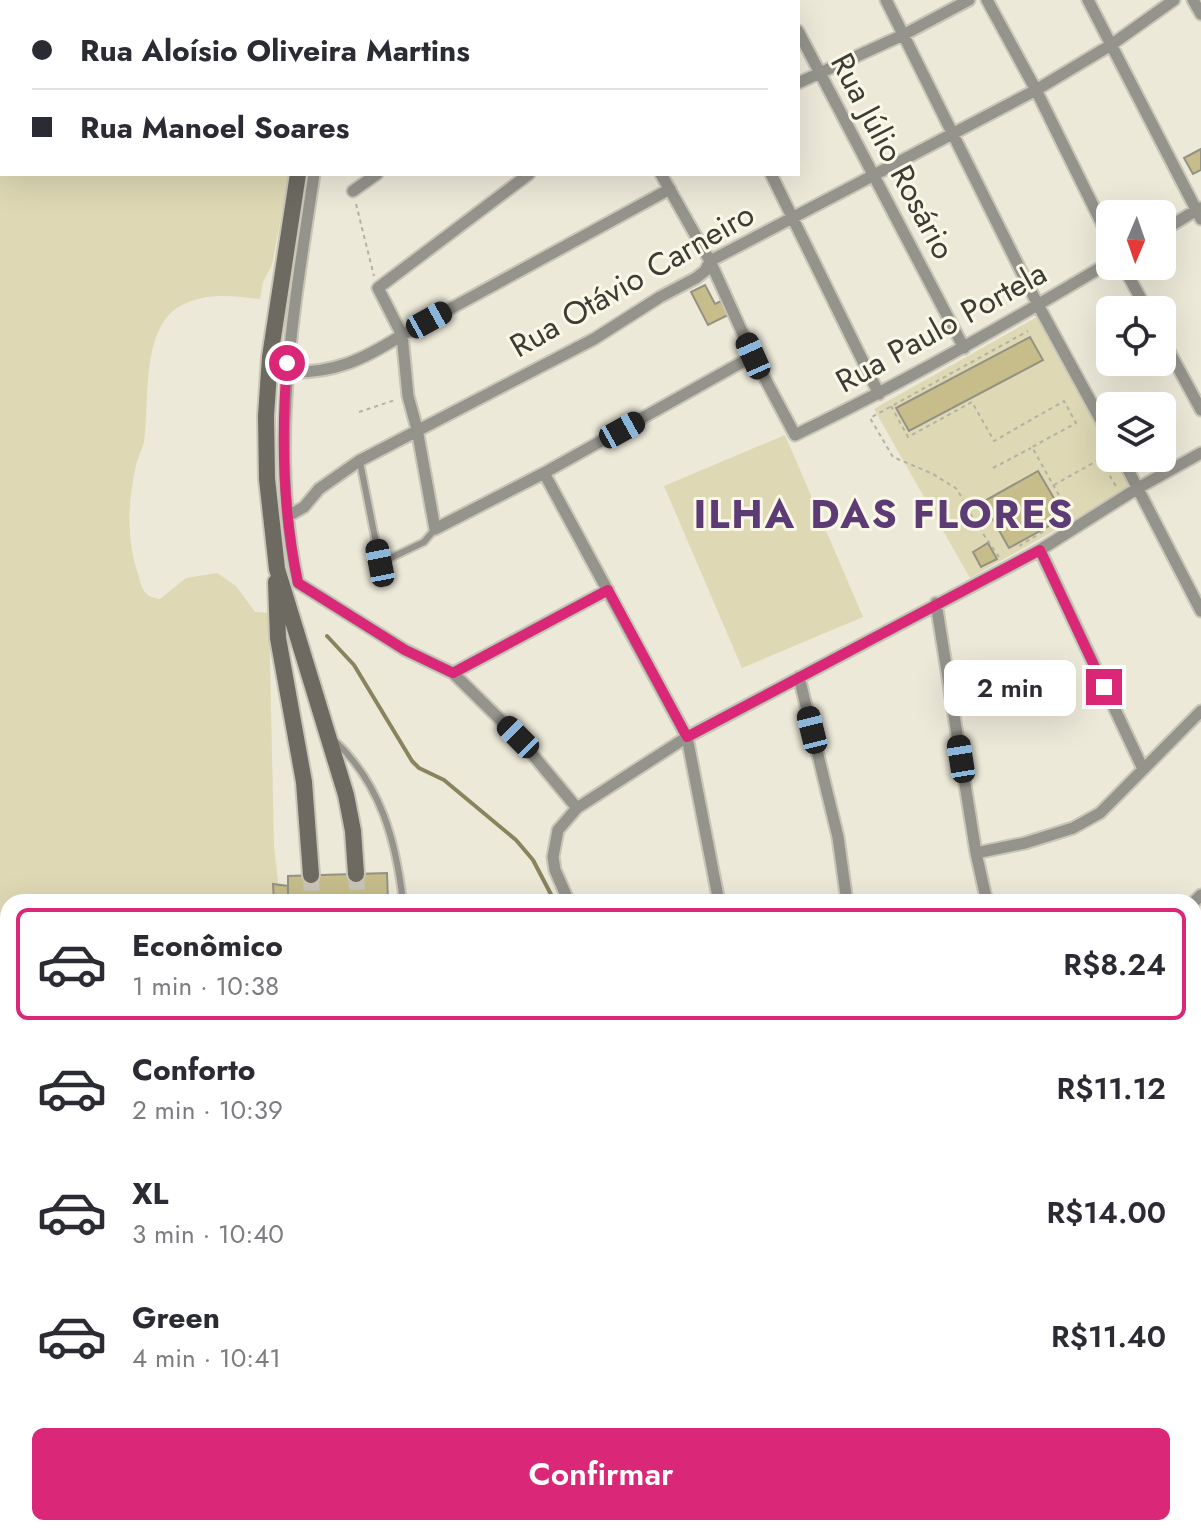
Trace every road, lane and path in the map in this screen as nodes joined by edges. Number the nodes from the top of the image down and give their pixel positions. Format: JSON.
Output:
{"nodes":[{"id":1,"x":886,"y":0,"type":"edge"},
{"id":2,"x":969,"y":0,"type":"edge"},
{"id":3,"x":987,"y":0,"type":"edge"},
{"id":4,"x":1088,"y":0,"type":"edge"},
{"id":5,"x":1174,"y":0,"type":"edge"},
{"id":6,"x":1193,"y":0,"type":"edge"},
{"id":7,"x":1201,"y":14,"type":"edge"},
{"id":8,"x":800,"y":35,"type":"edge"},
{"id":9,"x":903,"y":35,"type":"junction"},
{"id":10,"x":1111,"y":45,"type":"junction"},
{"id":11,"x":821,"y":73,"type":"junction"},
{"id":12,"x":800,"y":82,"type":"edge"},
{"id":13,"x":1036,"y":90,"type":"junction"},
{"id":14,"x":952,"y":134,"type":"junction"},
{"id":15,"x":874,"y":174,"type":"junction"},
{"id":16,"x":298,"y":176,"type":"edge"},
{"id":17,"x":314,"y":176,"type":"edge"},
{"id":18,"x":374,"y":176,"type":"edge"},
{"id":19,"x":526,"y":176,"type":"edge"},
{"id":20,"x":662,"y":176,"type":"edge"},
{"id":21,"x":772,"y":176,"type":"edge"},
{"id":22,"x":670,"y":189,"type":"junction"},
{"id":23,"x":353,"y":191,"type":"joint"},
{"id":24,"x":1096,"y":212,"type":"edge"},
{"id":25,"x":1199,"y":212,"type":"edge"},
{"id":26,"x":792,"y":217,"type":"junction"},
{"id":27,"x":1176,"y":224,"type":"edge"},
{"id":28,"x":710,"y":261,"type":"junction"},
{"id":29,"x":1096,"y":270,"type":"edge"},
{"id":30,"x":378,"y":288,"type":"junction"},
{"id":31,"x":1038,"y":305,"type":"junction"},
{"id":32,"x":1028,"y":331,"type":"dead end"},
{"id":33,"x":402,"y":335,"type":"junction"},
{"id":34,"x":964,"y":348,"type":"junction"},
{"id":35,"x":753,"y":356,"type":"junction"},
{"id":36,"x":1176,"y":364,"type":"edge"},
{"id":37,"x":286,"y":372,"type":"junction"},
{"id":38,"x":879,"y":394,"type":"junction"},
{"id":39,"x":408,"y":396,"type":"junction"},
{"id":40,"x":891,"y":406,"type":"junction"},
{"id":41,"x":1201,"y":410,"type":"edge"},
{"id":42,"x":1096,"y":411,"type":"edge"},
{"id":43,"x":359,"y":412,"type":"dead end"},
{"id":44,"x":417,"y":429,"type":"junction"},
{"id":45,"x":1032,"y":447,"type":"junction"},
{"id":46,"x":1201,"y":453,"type":"edge"},
{"id":47,"x":359,"y":461,"type":"junction"},
{"id":48,"x":993,"y":468,"type":"dead end"},
{"id":49,"x":1129,"y":472,"type":"edge"},
{"id":50,"x":544,"y":473,"type":"junction"},
{"id":51,"x":1054,"y":485,"type":"junction"},
{"id":52,"x":1138,"y":488,"type":"junction"},
{"id":53,"x":1118,"y":490,"type":"dead end"},
{"id":54,"x":288,"y":516,"type":"junction"},
{"id":55,"x":1071,"y":516,"type":"dead end"},
{"id":56,"x":435,"y":529,"type":"junction"},
{"id":57,"x":1047,"y":530,"type":"dead end"},
{"id":58,"x":1012,"y":550,"type":"dead end"},
{"id":59,"x":1040,"y":550,"type":"junction"},
{"id":60,"x":1000,"y":557,"type":"dead end"},
{"id":61,"x":277,"y":569,"type":"junction"},
{"id":62,"x":608,"y":590,"type":"junction"},
{"id":63,"x":936,"y":603,"type":"junction"},
{"id":64,"x":1201,"y":611,"type":"edge"},
{"id":65,"x":453,"y":673,"type":"junction"},
{"id":66,"x":799,"y":677,"type":"junction"},
{"id":67,"x":1201,"y":711,"type":"edge"},
{"id":68,"x":327,"y":734,"type":"junction"},
{"id":69,"x":687,"y":737,"type":"junction"},
{"id":70,"x":1143,"y":769,"type":"junction"},
{"id":71,"x":577,"y":808,"type":"junction"},
{"id":72,"x":976,"y":853,"type":"junction"},
{"id":73,"x":356,"y":874,"type":"tunnel mouth"},
{"id":74,"x":311,"y":875,"type":"tunnel mouth"},
{"id":75,"x":402,"y":894,"type":"edge"},
{"id":76,"x":566,"y":894,"type":"edge"},
{"id":77,"x":717,"y":894,"type":"edge"},
{"id":78,"x":846,"y":894,"type":"edge"},
{"id":79,"x":985,"y":894,"type":"edge"}],
"edges":[{"from":1,"to":9,"type":"street"},
{"from":2,"to":9,"type":"street"},
{"from":3,"to":13,"type":"street"},
{"from":4,"to":10,"type":"street"},
{"from":5,"to":10,"type":"street","name":"Rua Otávio Carneiro"},
{"from":6,"to":7,"type":"street"},
{"from":8,"to":11,"type":"street","name":"Rua Júlio Rosário"},
{"from":9,"to":11,"type":"street"},
{"from":9,"to":14,"type":"street"},
{"from":10,"to":13,"type":"street","name":"Rua Otávio Carneiro"},
{"from":10,"to":25,"type":"street"},
{"from":11,"to":12,"type":"street"},
{"from":11,"to":15,"type":"street","name":"Rua Júlio Rosário"},
{"from":13,"to":14,"type":"street","name":"Rua Otávio Carneiro"},
{"from":13,"to":24,"type":"street"},
{"from":14,"to":15,"type":"street","name":"Rua Otávio Carneiro"},
{"from":14,"to":31,"type":"street"},
{"from":15,"to":26,"type":"street","name":"Rua Otávio Carneiro"},
{"from":15,"to":34,"type":"street","name":"Rua Júlio Rosário"},
{"from":16,"to":61,"type":"main road"},
{"from":17,"to":37,"type":"street"},
{"from":18,"to":23,"type":"street"},
{"from":19,"to":30,"type":"street"},
{"from":20,"to":22,"type":"street"},
{"from":21,"to":26,"type":"street"},
{"from":22,"to":28,"type":"street"},
{"from":22,"to":33,"type":"street"},
{"from":23,"to":30,"type":"path"},
{"from":25,"to":27,"type":"street"},
{"from":26,"to":28,"type":"street","name":"Rua Otávio Carneiro"},
{"from":26,"to":38,"type":"street"},
{"from":28,"to":35,"type":"street"},
{"from":28,"to":44,"type":"street","name":"Rua Otávio Carneiro"},
{"from":29,"to":31,"type":"street","name":"Rua Paulo Portela"},
{"from":30,"to":33,"type":"street"},
{"from":31,"to":34,"type":"street","name":"Rua Paulo Portela"},
{"from":31,"to":42,"type":"street"},
{"from":32,"to":40,"type":"path"},
{"from":33,"to":37,"type":"street"},
{"from":33,"to":39,"type":"street"},
{"from":34,"to":38,"type":"street","name":"Rua Paulo Portela"},
{"from":35,"to":38,"type":"street","name":"Rua Paulo Portela"},
{"from":35,"to":50,"type":"street"},
{"from":36,"to":41,"type":"street"},
{"from":37,"to":54,"type":"street"},
{"from":39,"to":43,"type":"path"},
{"from":39,"to":44,"type":"street"},
{"from":40,"to":45,"type":"path"},
{"from":40,"to":60,"type":"path"},
{"from":44,"to":47,"type":"street","name":"Rua Otávio Carneiro"},
{"from":44,"to":56,"type":"street"},
{"from":45,"to":48,"type":"path"},
{"from":45,"to":51,"type":"path"},
{"from":46,"to":52,"type":"street"},
{"from":47,"to":54,"type":"street","name":"Rua Otávio Carneiro"},
{"from":47,"to":56,"type":"lane"},
{"from":49,"to":52,"type":"street"},
{"from":50,"to":56,"type":"street"},
{"from":50,"to":62,"type":"street"},
{"from":51,"to":53,"type":"path"},
{"from":51,"to":55,"type":"path"},
{"from":52,"to":59,"type":"street"},
{"from":52,"to":64,"type":"street"},
{"from":54,"to":65,"type":"street"},
{"from":57,"to":58,"type":"path"},
{"from":59,"to":63,"type":"street"},
{"from":59,"to":70,"type":"street"},
{"from":61,"to":68,"type":"main road"},
{"from":61,"to":74,"type":"main road"},
{"from":62,"to":65,"type":"street"},
{"from":62,"to":69,"type":"street"},
{"from":63,"to":66,"type":"street"},
{"from":63,"to":72,"type":"street"},
{"from":65,"to":71,"type":"street"},
{"from":66,"to":69,"type":"street"},
{"from":66,"to":78,"type":"street"},
{"from":67,"to":70,"type":"street"},
{"from":68,"to":73,"type":"main road"},
{"from":68,"to":75,"type":"lane"},
{"from":69,"to":71,"type":"street"},
{"from":69,"to":77,"type":"street"},
{"from":70,"to":72,"type":"street"},
{"from":71,"to":76,"type":"street"},
{"from":72,"to":79,"type":"street"}]}
